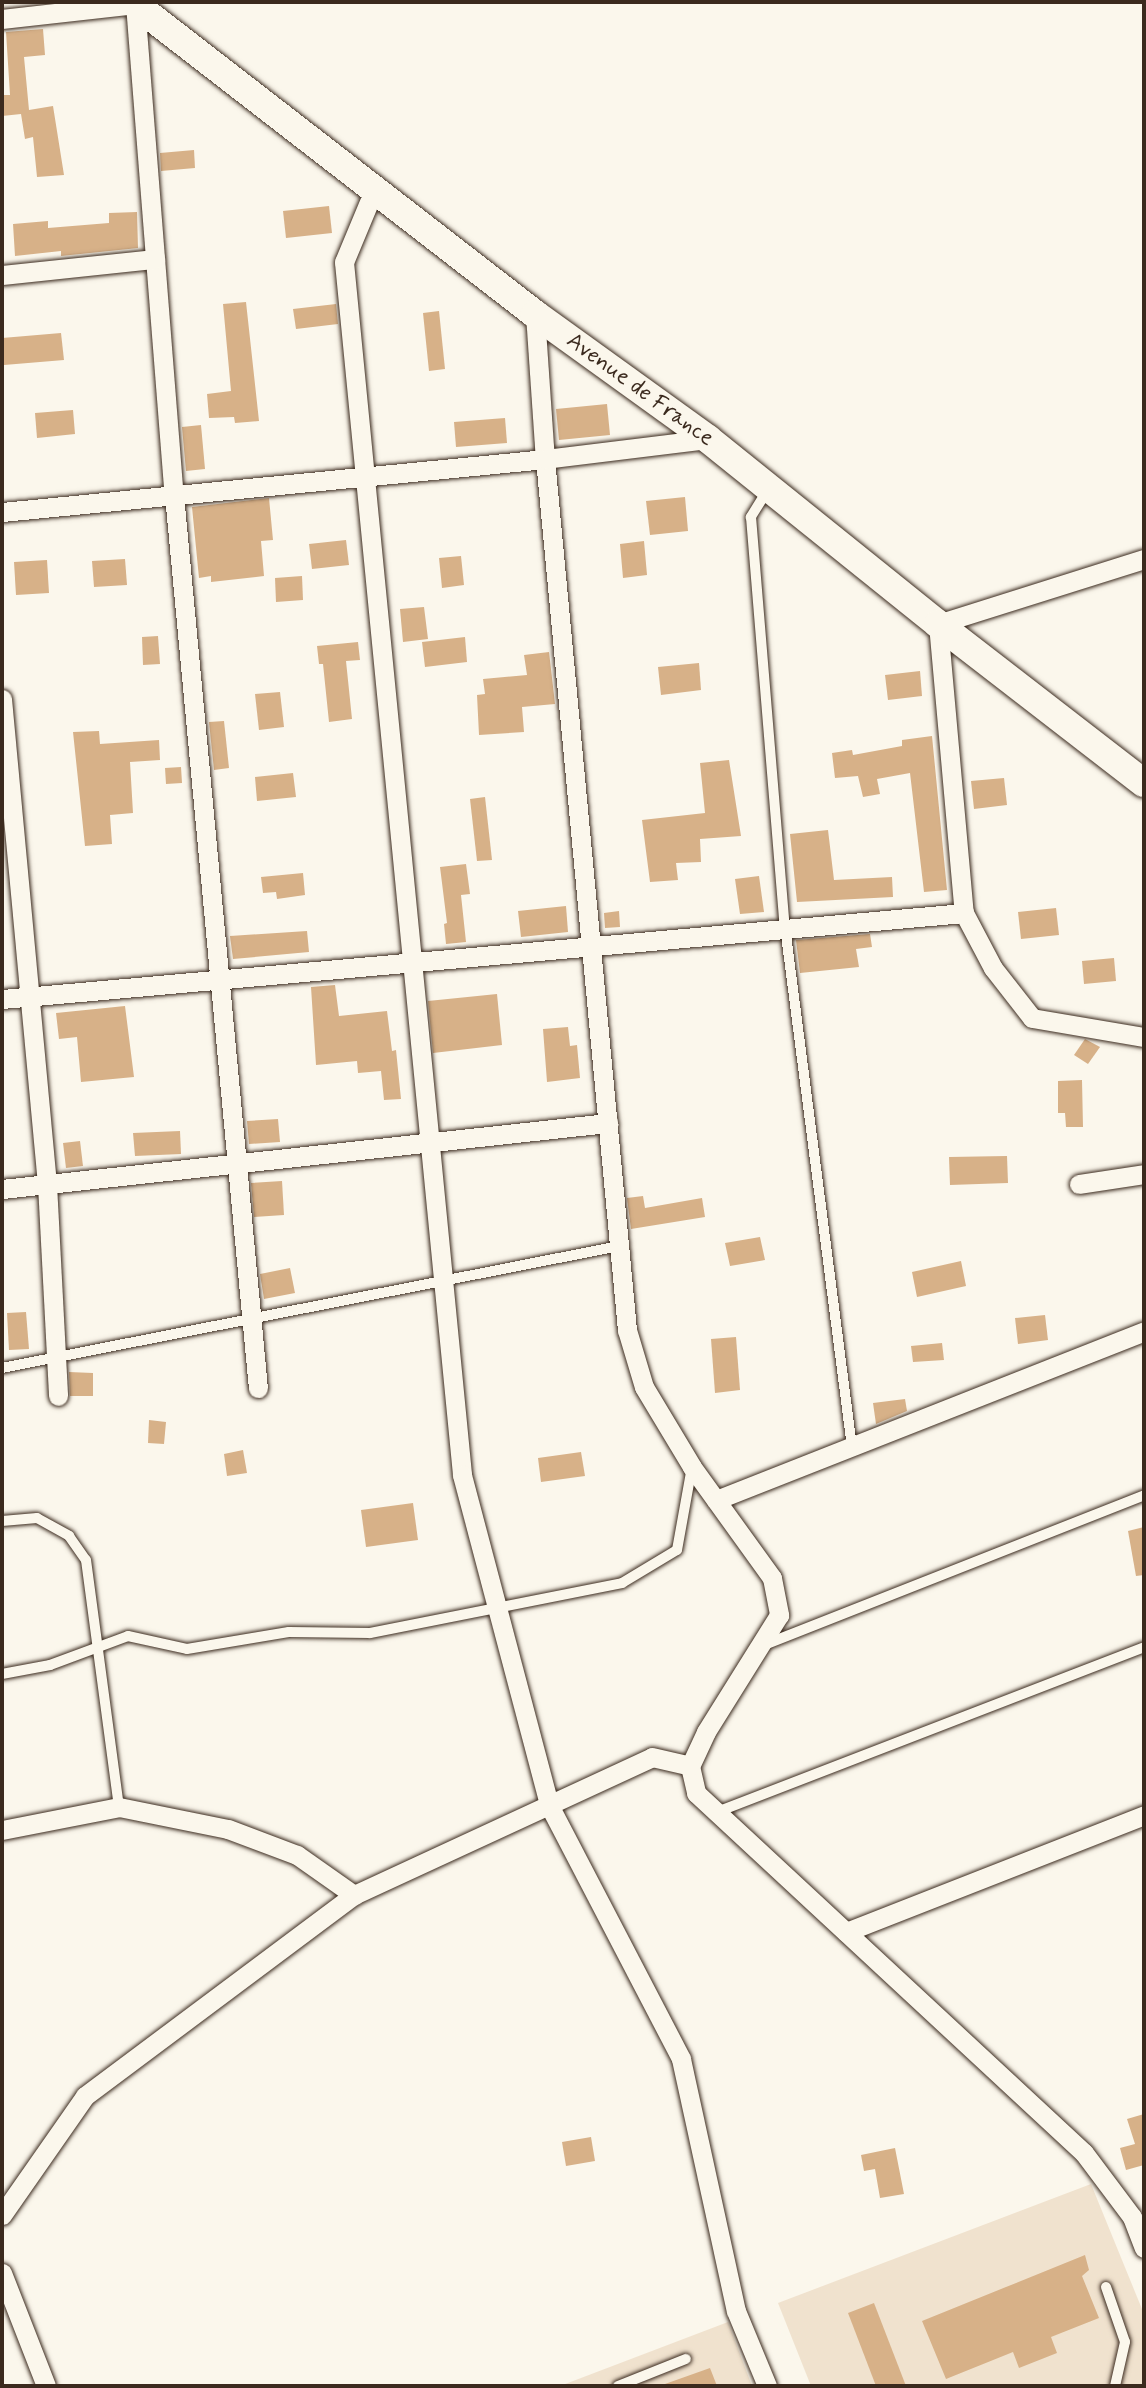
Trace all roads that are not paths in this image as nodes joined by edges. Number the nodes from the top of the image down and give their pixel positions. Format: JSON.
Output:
{"nodes":[{"id":1,"x":133,"y":3,"type":"edge"},
{"id":2,"x":2,"y":19,"type":"edge"},
{"id":3,"x":369,"y":202,"type":"dead end"},
{"id":4,"x":155,"y":259,"type":"junction"},
{"id":5,"x":2,"y":275,"type":"edge"},
{"id":6,"x":535,"y":314,"type":"junction"},
{"id":7,"x":708,"y":439,"type":"junction"},
{"id":8,"x":545,"y":459,"type":"junction"},
{"id":9,"x":365,"y":475,"type":"junction"},
{"id":10,"x":769,"y":488,"type":"junction"},
{"id":11,"x":174,"y":495,"type":"junction"},
{"id":12,"x":2,"y":512,"type":"edge"},
{"id":13,"x":1144,"y":559,"type":"edge"},
{"id":14,"x":938,"y":624,"type":"junction"},
{"id":15,"x":2,"y":699,"type":"edge"},
{"id":16,"x":1144,"y":783,"type":"edge"},
{"id":17,"x":964,"y":913,"type":"junction"},
{"id":18,"x":785,"y":927,"type":"junction"},
{"id":19,"x":592,"y":945,"type":"junction"},
{"id":20,"x":412,"y":961,"type":"junction"},
{"id":21,"x":218,"y":979,"type":"junction"},
{"id":22,"x":32,"y":996,"type":"junction"},
{"id":23,"x":2,"y":999,"type":"edge"},
{"id":24,"x":1144,"y":1037,"type":"edge"},
{"id":25,"x":608,"y":1123,"type":"junction"},
{"id":26,"x":430,"y":1142,"type":"junction"},
{"id":27,"x":236,"y":1163,"type":"junction"},
{"id":28,"x":1144,"y":1174,"type":"edge"},
{"id":29,"x":47,"y":1184,"type":"junction"},
{"id":30,"x":1079,"y":1184,"type":"dead end"},
{"id":31,"x":2,"y":1189,"type":"edge"},
{"id":32,"x":619,"y":1246,"type":"junction"},
{"id":33,"x":444,"y":1280,"type":"junction"},
{"id":34,"x":251,"y":1318,"type":"junction"},
{"id":35,"x":1144,"y":1331,"type":"edge"},
{"id":36,"x":56,"y":1357,"type":"junction"},
{"id":37,"x":2,"y":1368,"type":"edge"},
{"id":38,"x":258,"y":1388,"type":"dead end"},
{"id":39,"x":58,"y":1396,"type":"dead end"},
{"id":40,"x":852,"y":1447,"type":"junction"},
{"id":41,"x":692,"y":1466,"type":"junction"},
{"id":42,"x":1144,"y":1495,"type":"edge"},
{"id":43,"x":716,"y":1500,"type":"junction"},
{"id":44,"x":2,"y":1521,"type":"edge"},
{"id":45,"x":496,"y":1608,"type":"junction"},
{"id":46,"x":98,"y":1647,"type":"junction"},
{"id":47,"x":759,"y":1647,"type":"junction"},
{"id":48,"x":1144,"y":1647,"type":"edge"},
{"id":49,"x":2,"y":1674,"type":"edge"},
{"id":50,"x":690,"y":1766,"type":"junction"},
{"id":51,"x":549,"y":1805,"type":"junction"},
{"id":52,"x":120,"y":1807,"type":"junction"},
{"id":53,"x":716,"y":1812,"type":"junction"},
{"id":54,"x":1144,"y":1815,"type":"edge"},
{"id":55,"x":2,"y":1830,"type":"edge"},
{"id":56,"x":354,"y":1895,"type":"junction"},
{"id":57,"x":846,"y":1932,"type":"junction"},
{"id":58,"x":2,"y":2215,"type":"edge"},
{"id":59,"x":1144,"y":2248,"type":"edge"},
{"id":60,"x":2,"y":2273,"type":"edge"},
{"id":61,"x":1106,"y":2287,"type":"dead end"},
{"id":62,"x":686,"y":2359,"type":"dead end"},
{"id":63,"x":46,"y":2386,"type":"edge"},
{"id":64,"x":618,"y":2386,"type":"edge"},
{"id":65,"x":766,"y":2386,"type":"edge"},
{"id":66,"x":1115,"y":2386,"type":"edge"}],
"edges":[{"from":1,"to":2,"type":"street"},
{"from":1,"to":4,"type":"street"},
{"from":1,"to":6,"type":"main road","name":"Avenue de France"},
{"from":3,"to":9,"type":"street"},
{"from":4,"to":5,"type":"street"},
{"from":4,"to":11,"type":"street"},
{"from":6,"to":7,"type":"main road","name":"Avenue de France"},
{"from":6,"to":8,"type":"street"},
{"from":7,"to":8,"type":"street"},
{"from":7,"to":10,"type":"main road","name":"Avenue de France"},
{"from":8,"to":9,"type":"street"},
{"from":8,"to":19,"type":"street"},
{"from":9,"to":11,"type":"street"},
{"from":9,"to":20,"type":"street"},
{"from":10,"to":14,"type":"main road","name":"Avenue de France"},
{"from":10,"to":18,"type":"lane"},
{"from":11,"to":12,"type":"street"},
{"from":11,"to":21,"type":"street"},
{"from":13,"to":14,"type":"street"},
{"from":14,"to":16,"type":"main road","name":"Avenue de France"},
{"from":14,"to":17,"type":"street"},
{"from":15,"to":22,"type":"street"},
{"from":17,"to":18,"type":"street"},
{"from":17,"to":24,"type":"street"},
{"from":18,"to":19,"type":"street"},
{"from":18,"to":40,"type":"lane"},
{"from":19,"to":20,"type":"street"},
{"from":19,"to":25,"type":"street"},
{"from":20,"to":21,"type":"street"},
{"from":20,"to":26,"type":"street"},
{"from":21,"to":22,"type":"street"},
{"from":21,"to":27,"type":"street"},
{"from":22,"to":23,"type":"street"},
{"from":22,"to":29,"type":"street"},
{"from":25,"to":26,"type":"street"},
{"from":25,"to":32,"type":"street"},
{"from":26,"to":27,"type":"street"},
{"from":26,"to":33,"type":"street"},
{"from":27,"to":29,"type":"street"},
{"from":27,"to":34,"type":"street"},
{"from":28,"to":30,"type":"street"},
{"from":29,"to":31,"type":"street"},
{"from":29,"to":36,"type":"street"},
{"from":32,"to":33,"type":"lane"},
{"from":32,"to":41,"type":"street"},
{"from":33,"to":34,"type":"lane"},
{"from":33,"to":45,"type":"street"},
{"from":34,"to":36,"type":"lane"},
{"from":34,"to":38,"type":"street"},
{"from":35,"to":40,"type":"street"},
{"from":36,"to":37,"type":"lane"},
{"from":36,"to":39,"type":"street"},
{"from":40,"to":43,"type":"street"},
{"from":41,"to":43,"type":"street"},
{"from":41,"to":45,"type":"lane"},
{"from":42,"to":47,"type":"lane"},
{"from":43,"to":47,"type":"street"},
{"from":44,"to":46,"type":"lane"},
{"from":45,"to":46,"type":"lane"},
{"from":45,"to":51,"type":"street"},
{"from":46,"to":49,"type":"lane"},
{"from":46,"to":52,"type":"lane"},
{"from":47,"to":50,"type":"street"},
{"from":48,"to":53,"type":"lane"},
{"from":50,"to":51,"type":"street"},
{"from":50,"to":53,"type":"street"},
{"from":51,"to":56,"type":"street"},
{"from":51,"to":65,"type":"street"},
{"from":52,"to":55,"type":"street"},
{"from":52,"to":56,"type":"street"},
{"from":53,"to":57,"type":"street"},
{"from":54,"to":57,"type":"street"},
{"from":56,"to":58,"type":"street"},
{"from":57,"to":59,"type":"street"},
{"from":60,"to":63,"type":"street"},
{"from":61,"to":66,"type":"lane"},
{"from":62,"to":64,"type":"lane"}]}
